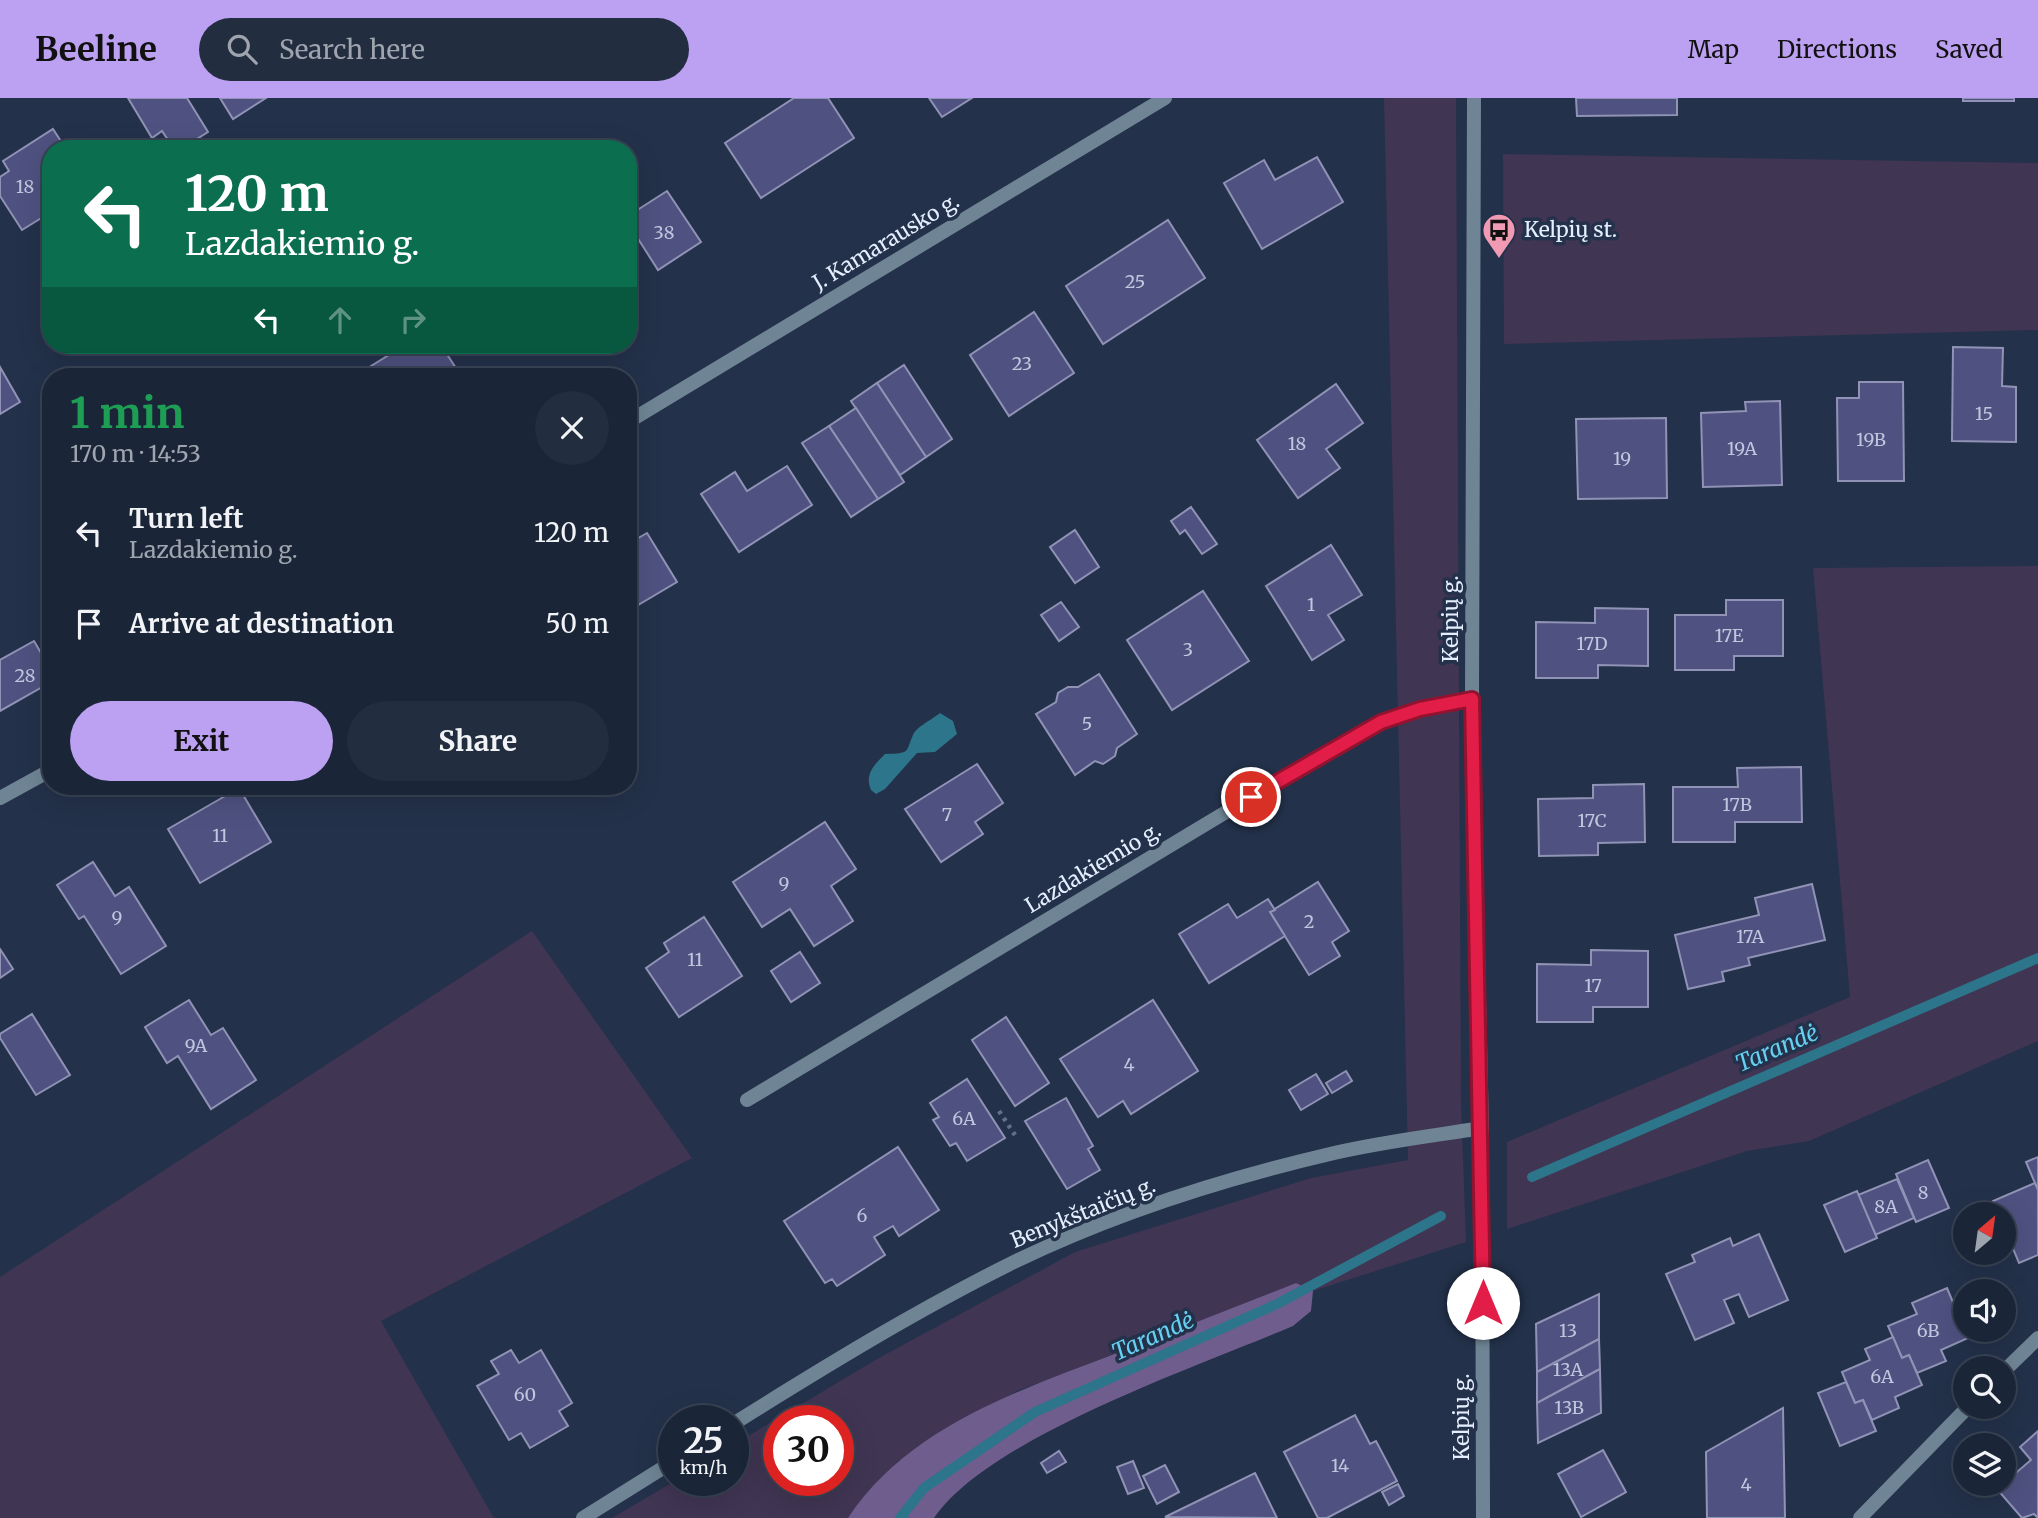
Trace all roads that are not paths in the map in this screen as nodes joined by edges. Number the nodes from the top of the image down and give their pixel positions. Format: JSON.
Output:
{"nodes":[{"id":1,"x":1165,"y":98,"type":"edge"},
{"id":2,"x":1474,"y":98,"type":"edge"},
{"id":3,"x":637,"y":417,"type":"edge"},
{"id":4,"x":1472,"y":699,"type":"junction"},
{"id":5,"x":42,"y":775,"type":"edge"},
{"id":6,"x":0,"y":798,"type":"edge"},
{"id":7,"x":747,"y":1100,"type":"dead end"},
{"id":8,"x":1482,"y":1128,"type":"junction"},
{"id":9,"x":2038,"y":1338,"type":"edge"},
{"id":10,"x":2016,"y":1359,"type":"edge"},
{"id":11,"x":749,"y":1415,"type":"edge"},
{"id":12,"x":1956,"y":1419,"type":"edge"},
{"id":13,"x":658,"y":1471,"type":"edge"},
{"id":14,"x":583,"y":1518,"type":"edge"},
{"id":15,"x":1483,"y":1518,"type":"edge"},
{"id":16,"x":1860,"y":1518,"type":"edge"}],
"edges":[{"from":1,"to":3,"type":"street","name":"J. Kamarausko g."},
{"from":2,"to":4,"type":"street","name":"Kelpių g."},
{"from":4,"to":7,"type":"street","name":"Lazdakiemio g."},
{"from":4,"to":8,"type":"street","name":"Kelpių g."},
{"from":5,"to":6,"type":"street"},
{"from":8,"to":11,"type":"street","name":"Benykštaičių g."},
{"from":8,"to":15,"type":"street","name":"Kelpių g."},
{"from":9,"to":10,"type":"street"},
{"from":12,"to":16,"type":"street"},
{"from":13,"to":14,"type":"street"}]}
